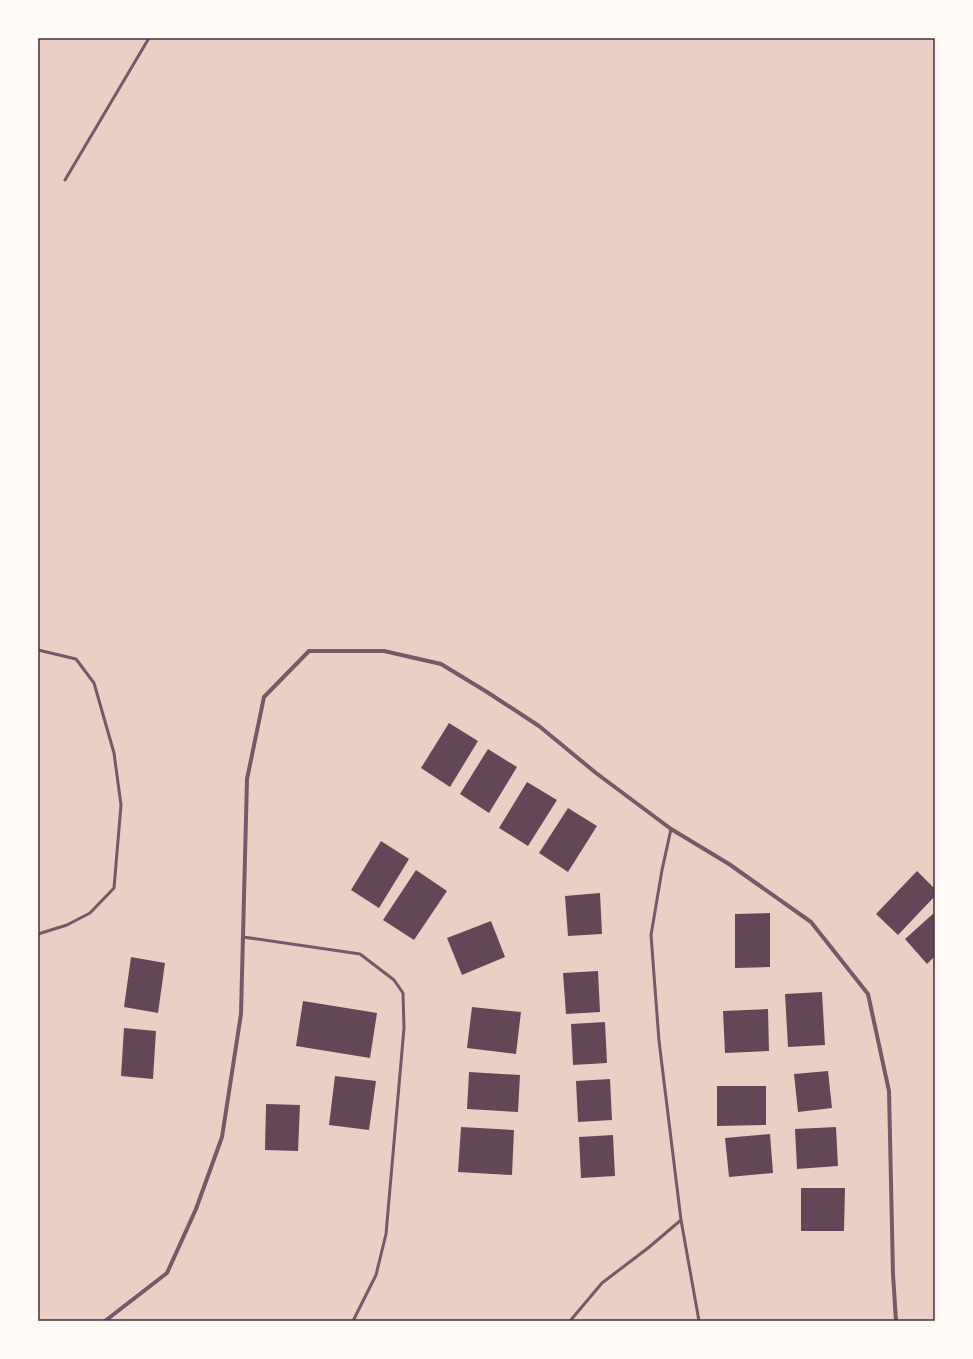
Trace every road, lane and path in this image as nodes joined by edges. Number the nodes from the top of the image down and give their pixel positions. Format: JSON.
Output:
{"nodes":[{"id":1,"x":150,"y":38,"type":"edge"},
{"id":2,"x":65,"y":180,"type":"dead end"},
{"id":3,"x":38,"y":650,"type":"edge"},
{"id":4,"x":671,"y":829,"type":"junction"},
{"id":5,"x":38,"y":934,"type":"edge"},
{"id":6,"x":242,"y":937,"type":"junction"},
{"id":7,"x":681,"y":1220,"type":"junction"},
{"id":8,"x":105,"y":1321,"type":"edge"},
{"id":9,"x":354,"y":1321,"type":"edge"},
{"id":10,"x":570,"y":1321,"type":"edge"},
{"id":11,"x":699,"y":1321,"type":"edge"},
{"id":12,"x":896,"y":1321,"type":"edge"}],
"edges":[{"from":1,"to":2,"type":"lane"},
{"from":3,"to":5,"type":"lane"},
{"from":4,"to":6,"type":"street"},
{"from":4,"to":7,"type":"lane"},
{"from":4,"to":12,"type":"street"},
{"from":6,"to":8,"type":"street"},
{"from":6,"to":9,"type":"lane"},
{"from":7,"to":10,"type":"lane"},
{"from":7,"to":11,"type":"lane"}]}
